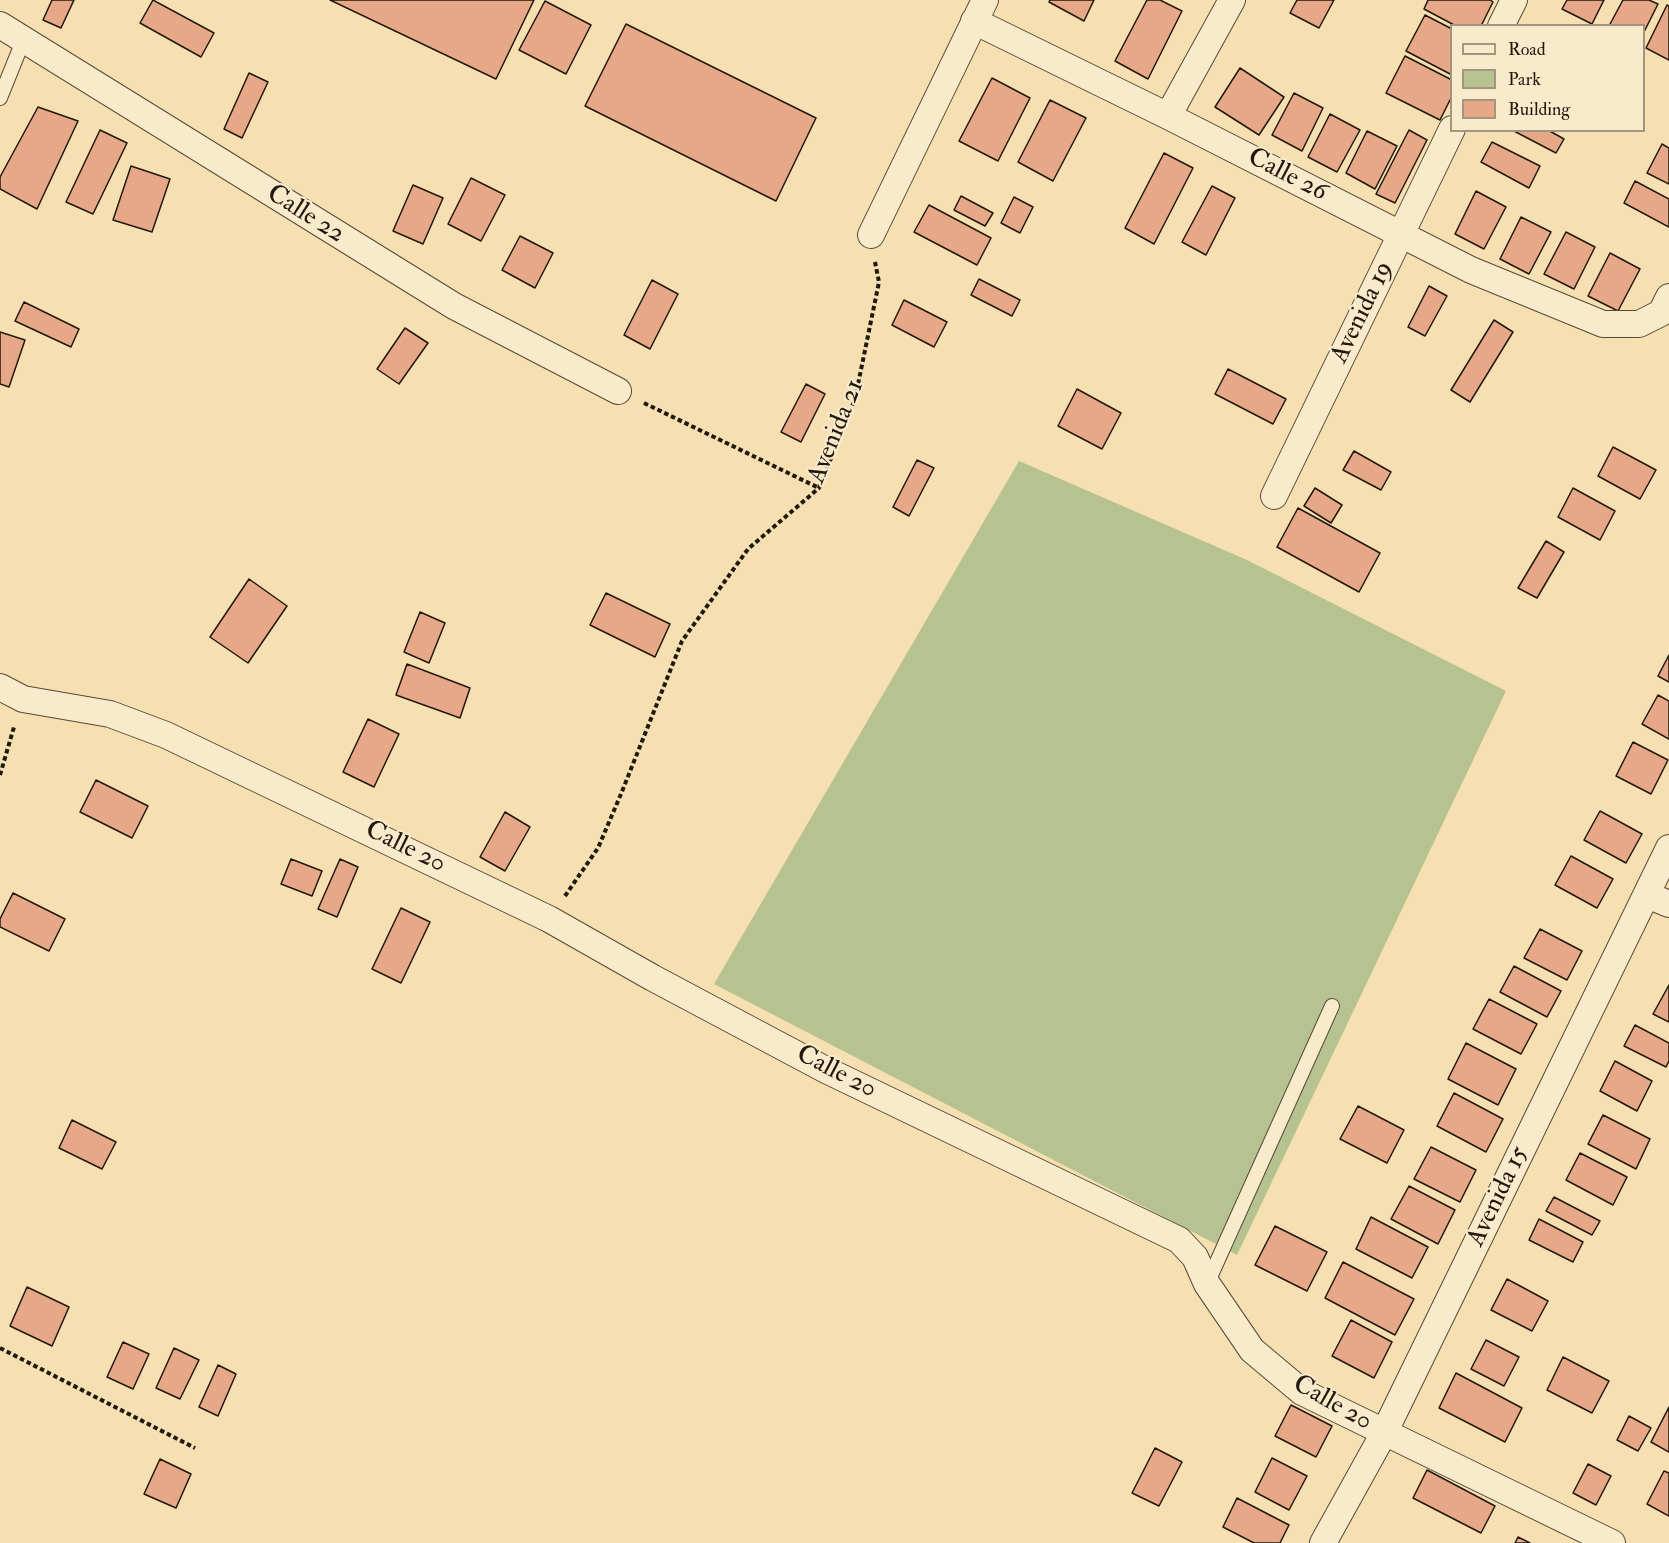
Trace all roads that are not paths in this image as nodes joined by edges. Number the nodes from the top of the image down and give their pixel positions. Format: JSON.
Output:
{"nodes":[{"id":1,"x":1232,"y":0,"type":"edge"},
{"id":2,"x":1514,"y":0,"type":"edge"},
{"id":3,"x":980,"y":11,"type":"edge"},
{"id":4,"x":1503,"y":24,"type":"edge"},
{"id":5,"x":0,"y":25,"type":"edge"},
{"id":6,"x":23,"y":41,"type":"junction"},
{"id":7,"x":0,"y":98,"type":"edge"},
{"id":8,"x":1168,"y":116,"type":"junction"},
{"id":9,"x":1451,"y":132,"type":"edge"},
{"id":10,"x":1401,"y":234,"type":"junction"},
{"id":11,"x":871,"y":235,"type":"road end"},
{"id":12,"x":1669,"y":297,"type":"edge"},
{"id":13,"x":618,"y":391,"type":"road end"},
{"id":14,"x":1274,"y":496,"type":"dead end"},
{"id":15,"x":0,"y":687,"type":"edge"},
{"id":16,"x":1669,"y":848,"type":"edge"},
{"id":17,"x":1658,"y":900,"type":"edge"},
{"id":18,"x":1332,"y":1006,"type":"dead end"},
{"id":19,"x":1207,"y":1284,"type":"junction"},
{"id":20,"x":1384,"y":1433,"type":"junction"},
{"id":21,"x":1323,"y":1543,"type":"edge"},
{"id":22,"x":1612,"y":1543,"type":"edge"}],
"edges":[{"from":1,"to":8,"type":"street"},
{"from":2,"to":4,"type":"street"},
{"from":3,"to":8,"type":"street","name":"Calle 26"},
{"from":3,"to":11,"type":"street"},
{"from":5,"to":6,"type":"street","name":"Calle 22"},
{"from":6,"to":7,"type":"lane"},
{"from":6,"to":13,"type":"street","name":"Calle 22"},
{"from":8,"to":10,"type":"street","name":"Calle 26"},
{"from":9,"to":10,"type":"street","name":"Avenida 19"},
{"from":10,"to":12,"type":"street","name":"Calle 26"},
{"from":10,"to":14,"type":"street","name":"Avenida 19"},
{"from":15,"to":19,"type":"street","name":"Calle 20"},
{"from":16,"to":17,"type":"street","name":"Avenida 15"},
{"from":17,"to":20,"type":"street","name":"Avenida 15"},
{"from":18,"to":19,"type":"lane"},
{"from":19,"to":20,"type":"street","name":"Calle 20"},
{"from":20,"to":21,"type":"street","name":"Avenida 15"},
{"from":20,"to":22,"type":"street","name":"Calle 20"}]}
